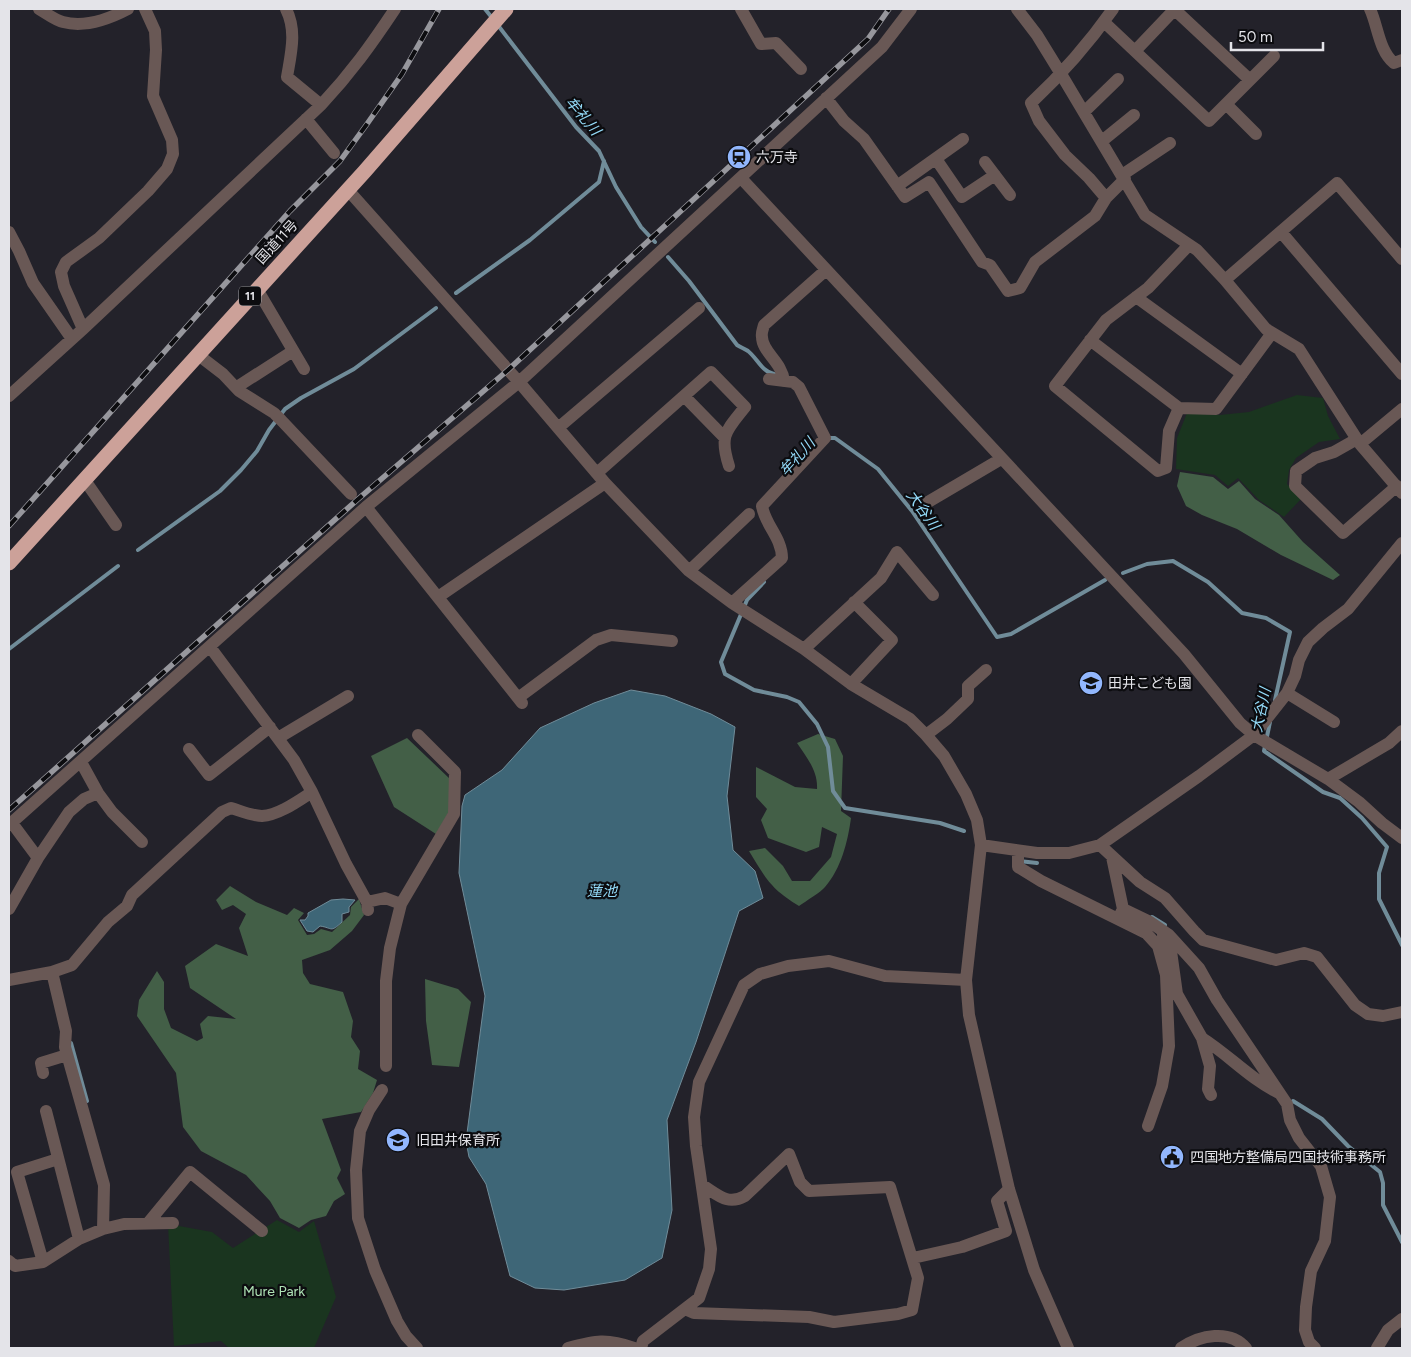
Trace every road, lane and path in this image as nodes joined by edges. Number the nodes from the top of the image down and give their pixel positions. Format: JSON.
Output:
{"nodes":[{"id":1,"x":39,"y":9,"type":"edge"},
{"id":2,"x":128,"y":9,"type":"edge"},
{"id":3,"x":145,"y":9,"type":"edge"},
{"id":4,"x":286,"y":9,"type":"edge"},
{"id":5,"x":394,"y":9,"type":"edge"},
{"id":6,"x":741,"y":9,"type":"edge"},
{"id":7,"x":911,"y":9,"type":"edge"},
{"id":8,"x":1017,"y":9,"type":"edge"},
{"id":9,"x":1113,"y":9,"type":"edge"},
{"id":10,"x":1174,"y":9,"type":"edge"},
{"id":11,"x":1375,"y":12,"type":"edge"},
{"id":12,"x":498,"y":19,"type":"edge"},
{"id":13,"x":1104,"y":22,"type":"junction"},
{"id":14,"x":1135,"y":51,"type":"junction"},
{"id":15,"x":1274,"y":56,"type":"dead end"},
{"id":16,"x":1402,"y":60,"type":"edge"},
{"id":17,"x":801,"y":69,"type":"dead end"},
{"id":18,"x":1061,"y":74,"type":"junction"},
{"id":19,"x":1118,"y":79,"type":"dead end"},
{"id":20,"x":1250,"y":80,"type":"junction"},
{"id":21,"x":826,"y":98,"type":"junction"},
{"id":22,"x":1226,"y":104,"type":"junction"},
{"id":23,"x":321,"y":105,"type":"junction"},
{"id":24,"x":1084,"y":112,"type":"junction"},
{"id":25,"x":1134,"y":115,"type":"dead end"},
{"id":26,"x":306,"y":119,"type":"junction"},
{"id":27,"x":1256,"y":134,"type":"dead end"},
{"id":28,"x":963,"y":139,"type":"dead end"},
{"id":29,"x":1102,"y":141,"type":"junction"},
{"id":30,"x":1170,"y":143,"type":"dead end"},
{"id":31,"x":334,"y":153,"type":"dead end"},
{"id":32,"x":936,"y":159,"type":"junction"},
{"id":33,"x":985,"y":162,"type":"dead end"},
{"id":34,"x":995,"y":175,"type":"junction"},
{"id":35,"x":1124,"y":177,"type":"junction"},
{"id":36,"x":741,"y":178,"type":"junction"},
{"id":37,"x":897,"y":186,"type":"junction"},
{"id":38,"x":348,"y":190,"type":"junction"},
{"id":39,"x":1010,"y":195,"type":"dead end"},
{"id":40,"x":1106,"y":198,"type":"junction"},
{"id":41,"x":9,"y":232,"type":"edge"},
{"id":42,"x":1281,"y":232,"type":"junction"},
{"id":43,"x":1189,"y":245,"type":"junction"},
{"id":44,"x":1402,"y":259,"type":"edge"},
{"id":45,"x":826,"y":270,"type":"junction"},
{"id":46,"x":1225,"y":280,"type":"junction"},
{"id":47,"x":256,"y":289,"type":"junction"},
{"id":48,"x":1136,"y":297,"type":"junction"},
{"id":49,"x":700,"y":308,"type":"dead end"},
{"id":50,"x":83,"y":329,"type":"junction"},
{"id":51,"x":1272,"y":334,"type":"junction"},
{"id":52,"x":72,"y":338,"type":"junction"},
{"id":53,"x":1090,"y":340,"type":"junction"},
{"id":54,"x":293,"y":351,"type":"junction"},
{"id":55,"x":197,"y":354,"type":"junction"},
{"id":56,"x":304,"y":369,"type":"dead end"},
{"id":57,"x":1242,"y":374,"type":"junction"},
{"id":58,"x":1402,"y":374,"type":"edge"},
{"id":59,"x":769,"y":379,"type":"dead end"},
{"id":60,"x":784,"y":381,"type":"junction"},
{"id":61,"x":519,"y":382,"type":"junction"},
{"id":62,"x":240,"y":384,"type":"dead end"},
{"id":63,"x":9,"y":396,"type":"edge"},
{"id":64,"x":684,"y":396,"type":"junction"},
{"id":65,"x":1179,"y":408,"type":"junction"},
{"id":66,"x":1402,"y":409,"type":"edge"},
{"id":67,"x":558,"y":428,"type":"junction"},
{"id":68,"x":724,"y":437,"type":"junction"},
{"id":69,"x":1358,"y":442,"type":"junction"},
{"id":70,"x":1001,"y":459,"type":"junction"},
{"id":71,"x":729,"y":466,"type":"dead end"},
{"id":72,"x":601,"y":478,"type":"junction"},
{"id":73,"x":84,"y":479,"type":"junction"},
{"id":74,"x":1400,"y":490,"type":"edge"},
{"id":75,"x":351,"y":494,"type":"dead end"},
{"id":76,"x":928,"y":502,"type":"dead end"},
{"id":77,"x":366,"y":507,"type":"junction"},
{"id":78,"x":748,"y":514,"type":"dead end"},
{"id":79,"x":116,"y":525,"type":"dead end"},
{"id":80,"x":1402,"y":543,"type":"edge"},
{"id":81,"x":9,"y":563,"type":"edge"},
{"id":82,"x":689,"y":571,"type":"junction"},
{"id":83,"x":934,"y":595,"type":"dead end"},
{"id":84,"x":438,"y":596,"type":"junction"},
{"id":85,"x":854,"y":602,"type":"junction"},
{"id":86,"x":732,"y":603,"type":"junction"},
{"id":87,"x":672,"y":641,"type":"dead end"},
{"id":88,"x":210,"y":647,"type":"junction"},
{"id":89,"x":804,"y":649,"type":"junction"},
{"id":90,"x":986,"y":670,"type":"dead end"},
{"id":91,"x":851,"y":684,"type":"junction"},
{"id":92,"x":348,"y":696,"type":"dead end"},
{"id":93,"x":1284,"y":696,"type":"junction"},
{"id":94,"x":1334,"y":722,"type":"dead end"},
{"id":95,"x":270,"y":726,"type":"junction"},
{"id":96,"x":1402,"y":732,"type":"edge"},
{"id":97,"x":418,"y":735,"type":"dead end"},
{"id":98,"x":926,"y":735,"type":"junction"},
{"id":99,"x":1254,"y":735,"type":"junction"},
{"id":100,"x":278,"y":738,"type":"junction"},
{"id":101,"x":189,"y":750,"type":"dead end"},
{"id":102,"x":81,"y":762,"type":"junction"},
{"id":103,"x":1328,"y":779,"type":"junction"},
{"id":104,"x":312,"y":792,"type":"junction"},
{"id":105,"x":98,"y":793,"type":"junction"},
{"id":106,"x":10,"y":824,"type":"edge"},
{"id":107,"x":1402,"y":838,"type":"edge"},
{"id":108,"x":142,"y":842,"type":"dead end"},
{"id":109,"x":982,"y":845,"type":"junction"},
{"id":110,"x":1100,"y":845,"type":"junction"},
{"id":111,"x":1018,"y":851,"type":"junction"},
{"id":112,"x":1112,"y":857,"type":"junction"},
{"id":113,"x":38,"y":858,"type":"junction"},
{"id":114,"x":401,"y":904,"type":"junction"},
{"id":115,"x":9,"y":909,"type":"edge"},
{"id":116,"x":1121,"y":914,"type":"junction"},
{"id":117,"x":1161,"y":930,"type":"junction"},
{"id":118,"x":52,"y":972,"type":"junction"},
{"id":119,"x":9,"y":980,"type":"edge"},
{"id":120,"x":966,"y":980,"type":"junction"},
{"id":121,"x":1402,"y":1012,"type":"edge"},
{"id":122,"x":1202,"y":1038,"type":"junction"},
{"id":123,"x":67,"y":1056,"type":"junction"},
{"id":124,"x":386,"y":1066,"type":"dead end"},
{"id":125,"x":42,"y":1073,"type":"dead end"},
{"id":126,"x":382,"y":1090,"type":"dead end"},
{"id":127,"x":1280,"y":1094,"type":"junction"},
{"id":128,"x":1212,"y":1095,"type":"dead end"},
{"id":129,"x":46,"y":1111,"type":"dead end"},
{"id":130,"x":1148,"y":1126,"type":"dead end"},
{"id":131,"x":58,"y":1159,"type":"junction"},
{"id":132,"x":702,"y":1185,"type":"junction"},
{"id":133,"x":1009,"y":1189,"type":"junction"},
{"id":134,"x":148,"y":1223,"type":"junction"},
{"id":135,"x":173,"y":1223,"type":"dead end"},
{"id":136,"x":103,"y":1229,"type":"junction"},
{"id":137,"x":262,"y":1231,"type":"dead end"},
{"id":138,"x":79,"y":1239,"type":"junction"},
{"id":139,"x":912,"y":1258,"type":"junction"},
{"id":140,"x":9,"y":1261,"type":"edge"},
{"id":141,"x":43,"y":1262,"type":"junction"},
{"id":142,"x":685,"y":1309,"type":"junction"},
{"id":143,"x":1402,"y":1319,"type":"edge"},
{"id":144,"x":417,"y":1348,"type":"edge"},
{"id":145,"x":568,"y":1348,"type":"edge"},
{"id":146,"x":634,"y":1348,"type":"edge"},
{"id":147,"x":641,"y":1348,"type":"edge"},
{"id":148,"x":1068,"y":1348,"type":"edge"},
{"id":149,"x":1181,"y":1348,"type":"edge"},
{"id":150,"x":1246,"y":1348,"type":"edge"},
{"id":151,"x":1315,"y":1348,"type":"edge"},
{"id":152,"x":1377,"y":1348,"type":"edge"}],
"edges":[{"from":1,"to":2,"type":"street"},
{"from":3,"to":50,"type":"street"},
{"from":4,"to":23,"type":"street"},
{"from":5,"to":23,"type":"street"},
{"from":6,"to":17,"type":"street"},
{"from":7,"to":21,"type":"street"},
{"from":8,"to":18,"type":"street"},
{"from":9,"to":13,"type":"street"},
{"from":10,"to":14,"type":"street"},
{"from":10,"to":20,"type":"street"},
{"from":11,"to":16,"type":"street"},
{"from":12,"to":38,"type":"highway","name":"国道11号","number":"11"},
{"from":13,"to":14,"type":"street"},
{"from":13,"to":18,"type":"street"},
{"from":14,"to":22,"type":"street"},
{"from":15,"to":20,"type":"street"},
{"from":18,"to":24,"type":"street"},
{"from":18,"to":40,"type":"street"},
{"from":19,"to":24,"type":"street"},
{"from":20,"to":22,"type":"street"},
{"from":21,"to":36,"type":"street"},
{"from":21,"to":37,"type":"street"},
{"from":22,"to":27,"type":"street"},
{"from":23,"to":26,"type":"street"},
{"from":24,"to":29,"type":"street"},
{"from":25,"to":29,"type":"street"},
{"from":26,"to":31,"type":"street"},
{"from":26,"to":50,"type":"street"},
{"from":28,"to":32,"type":"street"},
{"from":29,"to":35,"type":"street"},
{"from":30,"to":35,"type":"street"},
{"from":32,"to":34,"type":"street"},
{"from":32,"to":37,"type":"street"},
{"from":33,"to":34,"type":"street"},
{"from":34,"to":39,"type":"street"},
{"from":35,"to":40,"type":"street"},
{"from":35,"to":43,"type":"street"},
{"from":36,"to":45,"type":"street"},
{"from":36,"to":61,"type":"street"},
{"from":37,"to":40,"type":"street"},
{"from":38,"to":47,"type":"highway","name":"国道11号","number":"11"},
{"from":38,"to":61,"type":"street"},
{"from":41,"to":52,"type":"street"},
{"from":42,"to":44,"type":"street"},
{"from":42,"to":46,"type":"street"},
{"from":42,"to":58,"type":"street"},
{"from":43,"to":46,"type":"street"},
{"from":43,"to":48,"type":"street"},
{"from":45,"to":60,"type":"street"},
{"from":45,"to":70,"type":"street"},
{"from":46,"to":51,"type":"street"},
{"from":47,"to":54,"type":"street"},
{"from":47,"to":55,"type":"highway","name":"国道11号","number":"11"},
{"from":48,"to":53,"type":"street"},
{"from":48,"to":57,"type":"street"},
{"from":49,"to":67,"type":"street"},
{"from":50,"to":52,"type":"street"},
{"from":51,"to":57,"type":"street"},
{"from":51,"to":69,"type":"street"},
{"from":52,"to":63,"type":"street"},
{"from":53,"to":65,"type":"street"},
{"from":53,"to":65,"type":"street"},
{"from":54,"to":56,"type":"street"},
{"from":54,"to":62,"type":"street"},
{"from":55,"to":73,"type":"highway","name":"国道11号","number":"11"},
{"from":55,"to":75,"type":"street"},
{"from":57,"to":65,"type":"street"},
{"from":59,"to":60,"type":"street"},
{"from":60,"to":86,"type":"street"},
{"from":61,"to":67,"type":"street"},
{"from":61,"to":77,"type":"street"},
{"from":64,"to":68,"type":"street"},
{"from":64,"to":68,"type":"street"},
{"from":64,"to":72,"type":"street"},
{"from":66,"to":69,"type":"street"},
{"from":67,"to":72,"type":"street"},
{"from":68,"to":71,"type":"street"},
{"from":69,"to":74,"type":"street"},
{"from":69,"to":74,"type":"street"},
{"from":70,"to":76,"type":"street"},
{"from":70,"to":99,"type":"street"},
{"from":72,"to":82,"type":"street"},
{"from":72,"to":84,"type":"street"},
{"from":73,"to":79,"type":"street"},
{"from":73,"to":81,"type":"highway","name":"国道11号","number":"11"},
{"from":77,"to":84,"type":"street"},
{"from":77,"to":88,"type":"street"},
{"from":78,"to":82,"type":"street"},
{"from":80,"to":93,"type":"street"},
{"from":82,"to":86,"type":"street"},
{"from":83,"to":85,"type":"street"},
{"from":84,"to":87,"type":"street"},
{"from":85,"to":89,"type":"street"},
{"from":85,"to":91,"type":"street"},
{"from":86,"to":89,"type":"street"},
{"from":88,"to":95,"type":"street"},
{"from":88,"to":102,"type":"street"},
{"from":89,"to":91,"type":"street"},
{"from":90,"to":98,"type":"street"},
{"from":91,"to":98,"type":"street"},
{"from":92,"to":100,"type":"street"},
{"from":93,"to":94,"type":"street"},
{"from":93,"to":99,"type":"street"},
{"from":95,"to":100,"type":"street"},
{"from":95,"to":101,"type":"street"},
{"from":96,"to":103,"type":"street"},
{"from":97,"to":114,"type":"street"},
{"from":98,"to":109,"type":"street"},
{"from":99,"to":103,"type":"street"},
{"from":99,"to":110,"type":"street"},
{"from":100,"to":104,"type":"street"},
{"from":102,"to":105,"type":"street"},
{"from":102,"to":106,"type":"street"},
{"from":103,"to":107,"type":"street"},
{"from":104,"to":114,"type":"street"},
{"from":104,"to":118,"type":"street"},
{"from":105,"to":108,"type":"street"},
{"from":105,"to":113,"type":"street"},
{"from":106,"to":113,"type":"street"},
{"from":109,"to":111,"type":"street"},
{"from":109,"to":120,"type":"street"},
{"from":110,"to":111,"type":"street"},
{"from":110,"to":112,"type":"street"},
{"from":111,"to":116,"type":"street"},
{"from":112,"to":116,"type":"street"},
{"from":112,"to":121,"type":"street"},
{"from":113,"to":115,"type":"street"},
{"from":114,"to":124,"type":"street"},
{"from":116,"to":117,"type":"street"},
{"from":116,"to":130,"type":"street"},
{"from":117,"to":122,"type":"street"},
{"from":117,"to":127,"type":"street"},
{"from":118,"to":119,"type":"street"},
{"from":118,"to":123,"type":"street"},
{"from":120,"to":132,"type":"street"},
{"from":120,"to":133,"type":"street"},
{"from":122,"to":127,"type":"street"},
{"from":122,"to":128,"type":"street"},
{"from":123,"to":125,"type":"street"},
{"from":123,"to":136,"type":"street"},
{"from":126,"to":144,"type":"street"},
{"from":127,"to":151,"type":"street"},
{"from":129,"to":131,"type":"street"},
{"from":131,"to":138,"type":"street"},
{"from":131,"to":141,"type":"street"},
{"from":132,"to":139,"type":"street"},
{"from":132,"to":142,"type":"street"},
{"from":133,"to":139,"type":"street"},
{"from":133,"to":148,"type":"street"},
{"from":134,"to":135,"type":"street"},
{"from":134,"to":136,"type":"street"},
{"from":134,"to":137,"type":"street"},
{"from":136,"to":138,"type":"street"},
{"from":138,"to":141,"type":"street"},
{"from":139,"to":142,"type":"street"},
{"from":140,"to":141,"type":"street"},
{"from":142,"to":147,"type":"street"},
{"from":143,"to":152,"type":"street"},
{"from":145,"to":146,"type":"street"},
{"from":149,"to":150,"type":"street"}]}
